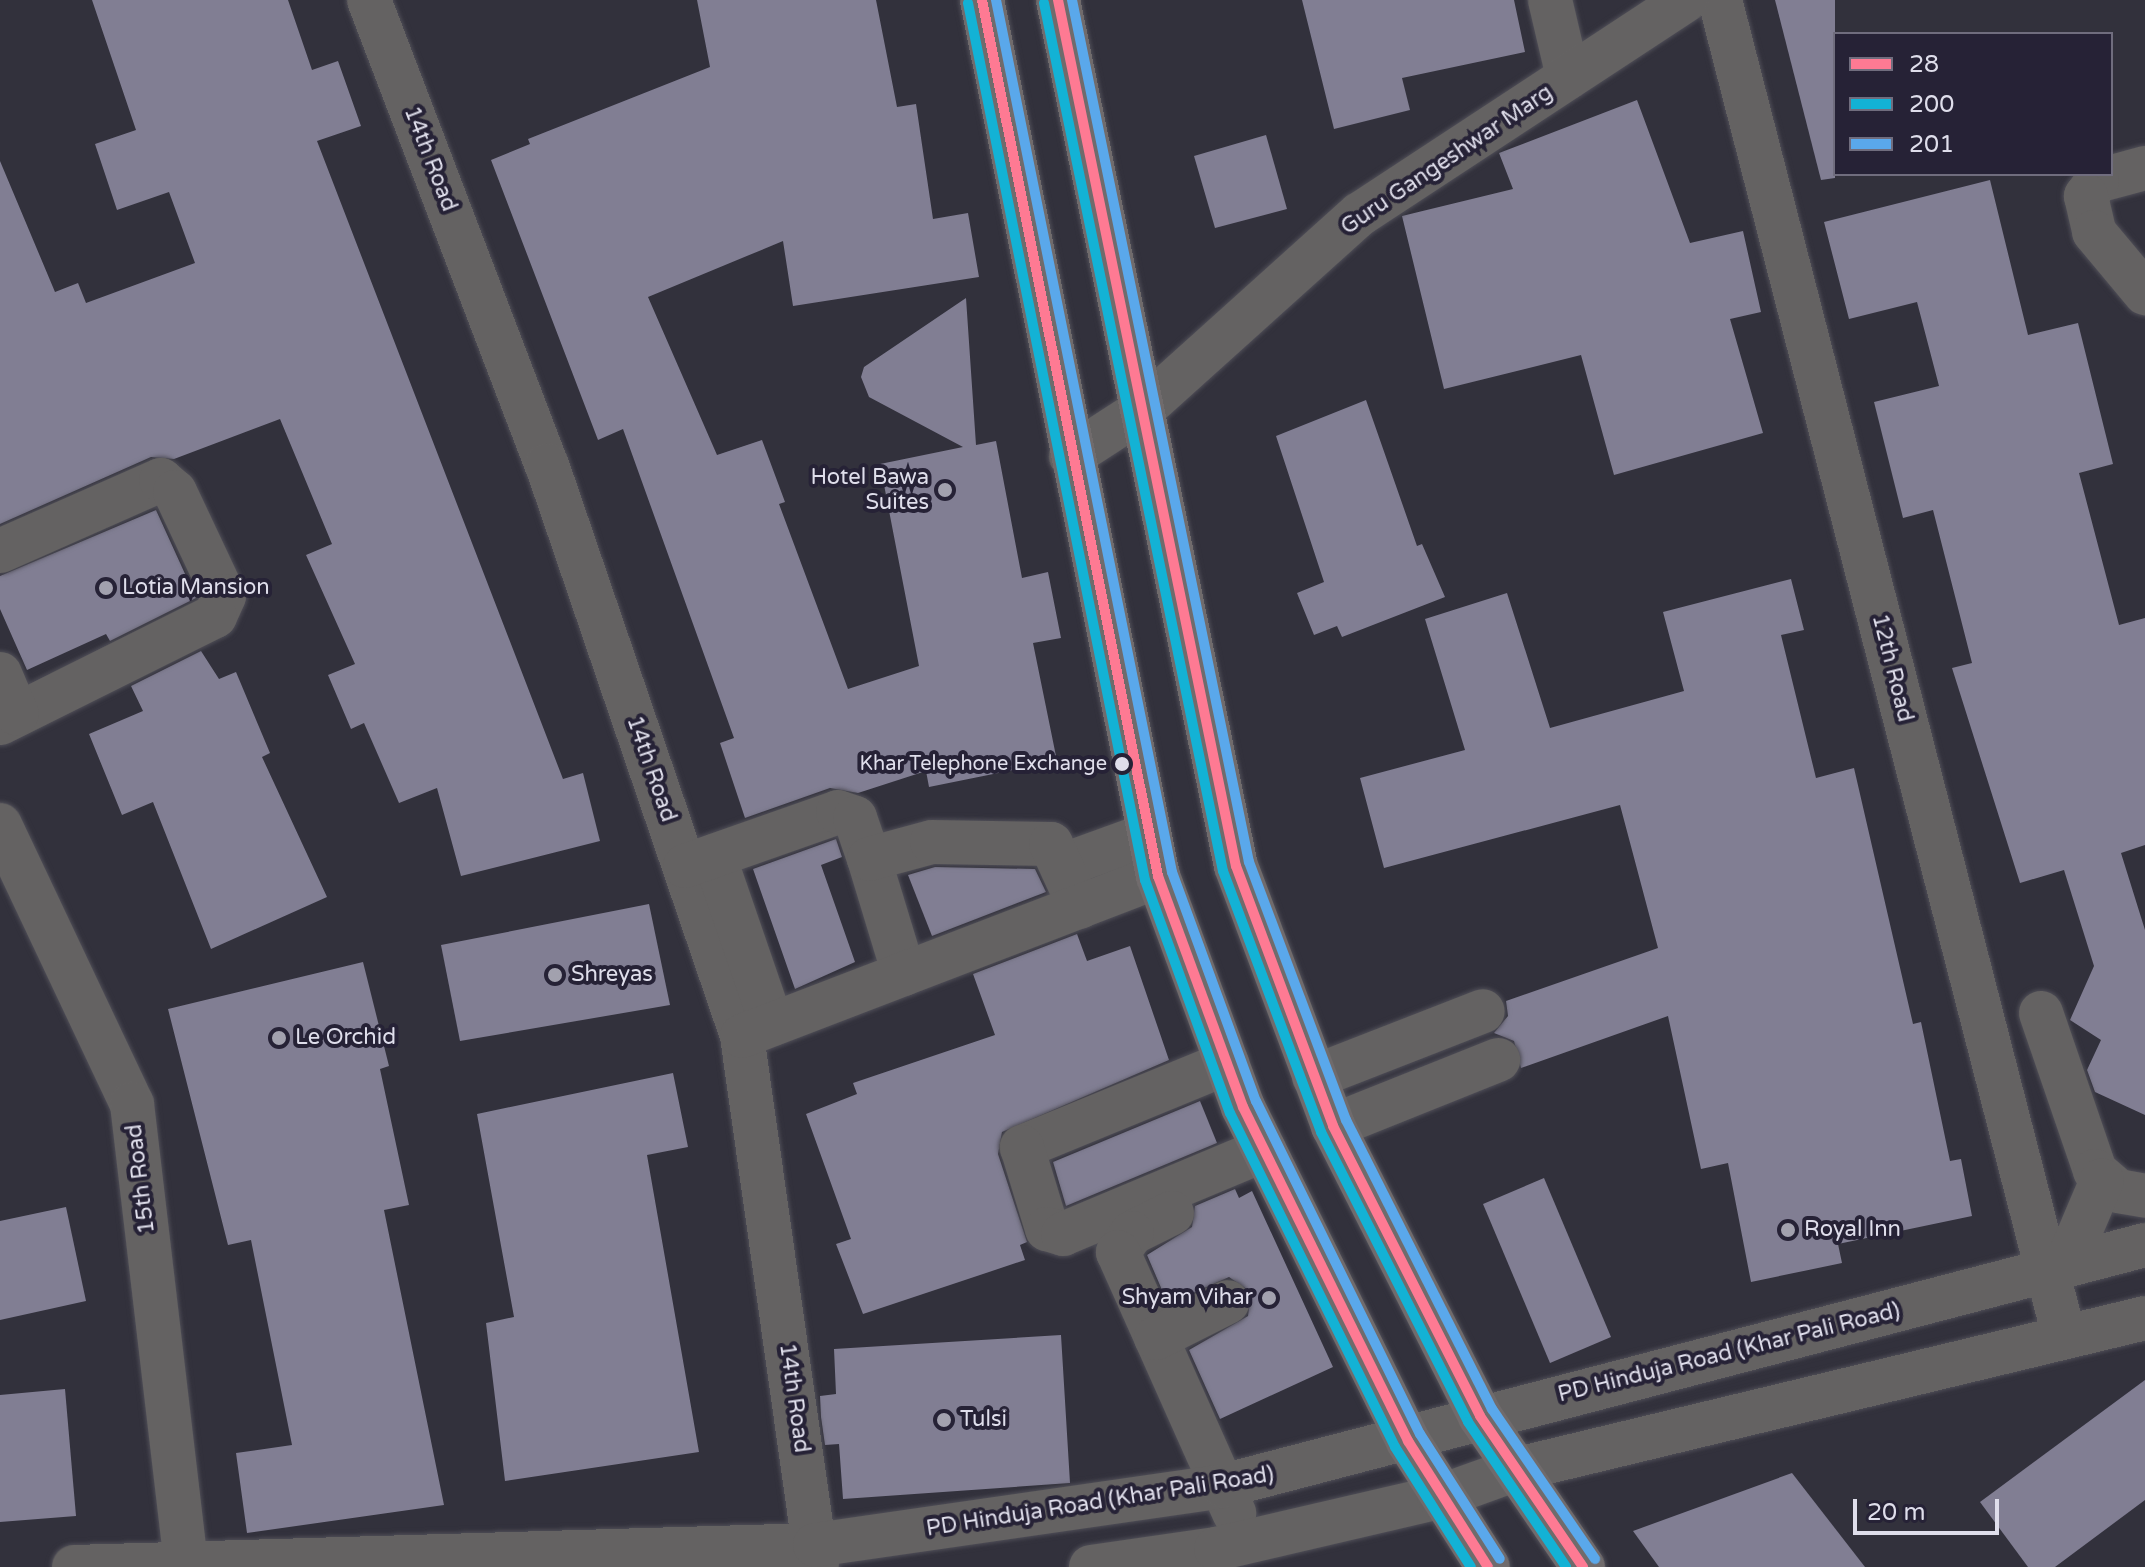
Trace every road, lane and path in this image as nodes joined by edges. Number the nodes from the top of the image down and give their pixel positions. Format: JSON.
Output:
{"nodes":[{"id":1,"x":369,"y":0,"type":"edge"},
{"id":2,"x":982,"y":0,"type":"edge"},
{"id":3,"x":1058,"y":0,"type":"edge"},
{"id":4,"x":1686,"y":0,"type":"edge"},
{"id":5,"x":1720,"y":0,"type":"edge"},
{"id":6,"x":1554,"y":1,"type":"edge"},
{"id":7,"x":1568,"y":77,"type":"junction"},
{"id":8,"x":2145,"y":168,"type":"edge"},
{"id":9,"x":2145,"y":293,"type":"edge"},
{"id":10,"x":1142,"y":410,"type":"junction"},
{"id":11,"x":1071,"y":456,"type":"junction"},
{"id":12,"x":0,"y":551,"type":"edge"},
{"id":13,"x":0,"y":674,"type":"edge"},
{"id":14,"x":9,"y":719,"type":"edge"},
{"id":15,"x":0,"y":825,"type":"edge"},
{"id":16,"x":1152,"y":856,"type":"junction"},
{"id":17,"x":869,"y":859,"type":"junction"},
{"id":18,"x":699,"y":861,"type":"junction"},
{"id":19,"x":1064,"y":865,"type":"junction"},
{"id":20,"x":1080,"y":907,"type":"junction"},
{"id":21,"x":904,"y":974,"type":"junction"},
{"id":22,"x":1483,"y":1011,"type":"dead end"},
{"id":23,"x":757,"y":1030,"type":"junction"},
{"id":24,"x":1986,"y":1033,"type":"junction"},
{"id":25,"x":1498,"y":1060,"type":"dead end"},
{"id":26,"x":1227,"y":1063,"type":"junction"},
{"id":27,"x":1314,"y":1077,"type":"junction"},
{"id":28,"x":1333,"y":1126,"type":"junction"},
{"id":29,"x":1268,"y":1158,"type":"junction"},
{"id":30,"x":2129,"y":1191,"type":"edge"},
{"id":31,"x":2136,"y":1247,"type":"edge"},
{"id":32,"x":2057,"y":1268,"type":"junction"},
{"id":33,"x":1228,"y":1302,"type":"dead end"},
{"id":34,"x":2145,"y":1318,"type":"edge"},
{"id":35,"x":2064,"y":1336,"type":"junction"},
{"id":36,"x":1156,"y":1338,"type":"junction"},
{"id":37,"x":1480,"y":1416,"type":"junction"},
{"id":38,"x":1408,"y":1441,"type":"junction"},
{"id":39,"x":1514,"y":1470,"type":"junction"},
{"id":40,"x":1223,"y":1486,"type":"junction"},
{"id":41,"x":1439,"y":1497,"type":"junction"},
{"id":42,"x":1246,"y":1542,"type":"junction"},
{"id":43,"x":874,"y":1553,"type":"edge"},
{"id":44,"x":816,"y":1556,"type":"edge"},
{"id":45,"x":185,"y":1564,"type":"edge"},
{"id":46,"x":74,"y":1567,"type":"edge"},
{"id":47,"x":1091,"y":1567,"type":"edge"},
{"id":48,"x":1488,"y":1567,"type":"edge"},
{"id":49,"x":1583,"y":1567,"type":"edge"}],
"edges":[{"from":1,"to":18,"type":"street","name":"14th Road"},
{"from":2,"to":11,"type":"main road"},
{"from":3,"to":10,"type":"main road"},
{"from":4,"to":7,"type":"street","name":"Guru Gangeshwar Marg"},
{"from":5,"to":24,"type":"street","name":"12th Road"},
{"from":6,"to":7,"type":"street"},
{"from":7,"to":10,"type":"street","name":"Guru Gangeshwar Marg"},
{"from":8,"to":9,"type":"street"},
{"from":10,"to":11,"type":"street","name":"Guru Gangeshwar Marg"},
{"from":10,"to":27,"type":"main road"},
{"from":11,"to":16,"type":"main road"},
{"from":12,"to":14,"type":"street"},
{"from":13,"to":14,"type":"street"},
{"from":15,"to":45,"type":"street","name":"15th Road"},
{"from":16,"to":19,"type":"street"},
{"from":16,"to":20,"type":"street"},
{"from":16,"to":26,"type":"main road"},
{"from":17,"to":18,"type":"street"},
{"from":17,"to":19,"type":"street"},
{"from":17,"to":21,"type":"street"},
{"from":18,"to":23,"type":"street","name":"14th Road"},
{"from":19,"to":20,"type":"street"},
{"from":20,"to":21,"type":"street"},
{"from":21,"to":23,"type":"street"},
{"from":22,"to":27,"type":"street"},
{"from":23,"to":44,"type":"street","name":"14th Road"},
{"from":24,"to":30,"type":"street"},
{"from":24,"to":32,"type":"street","name":"12th Road"},
{"from":25,"to":28,"type":"street"},
{"from":26,"to":29,"type":"main road"},
{"from":26,"to":29,"type":"street"},
{"from":27,"to":28,"type":"main road"},
{"from":28,"to":37,"type":"main road"},
{"from":29,"to":36,"type":"street"},
{"from":29,"to":38,"type":"main road"},
{"from":30,"to":31,"type":"street"},
{"from":30,"to":32,"type":"street"},
{"from":31,"to":32,"type":"street","name":"PD Hinduja Road (Khar Pali Road)"},
{"from":32,"to":35,"type":"street","name":"12th Road"},
{"from":32,"to":37,"type":"street","name":"PD Hinduja Road (Khar Pali Road)"},
{"from":33,"to":36,"type":"street"},
{"from":34,"to":35,"type":"street"},
{"from":35,"to":39,"type":"street"},
{"from":36,"to":40,"type":"street"},
{"from":37,"to":38,"type":"street","name":"PD Hinduja Road (Khar Pali Road)"},
{"from":37,"to":39,"type":"main road"},
{"from":38,"to":40,"type":"street","name":"PD Hinduja Road (Khar Pali Road)"},
{"from":38,"to":41,"type":"main road"},
{"from":39,"to":41,"type":"street"},
{"from":39,"to":49,"type":"main road"},
{"from":40,"to":42,"type":"street"},
{"from":40,"to":43,"type":"street","name":"PD Hinduja Road (Khar Pali Road)"},
{"from":41,"to":42,"type":"street"},
{"from":41,"to":48,"type":"main road"},
{"from":42,"to":47,"type":"street"},
{"from":43,"to":44,"type":"street","name":"PD Hinduja Road (Khar Pali Road)"},
{"from":44,"to":45,"type":"street","name":"PD Hinduja Road (Khar Pali Road)"},
{"from":45,"to":46,"type":"street","name":"PD Hinduja Road (Khar Pali Road)"}]}
